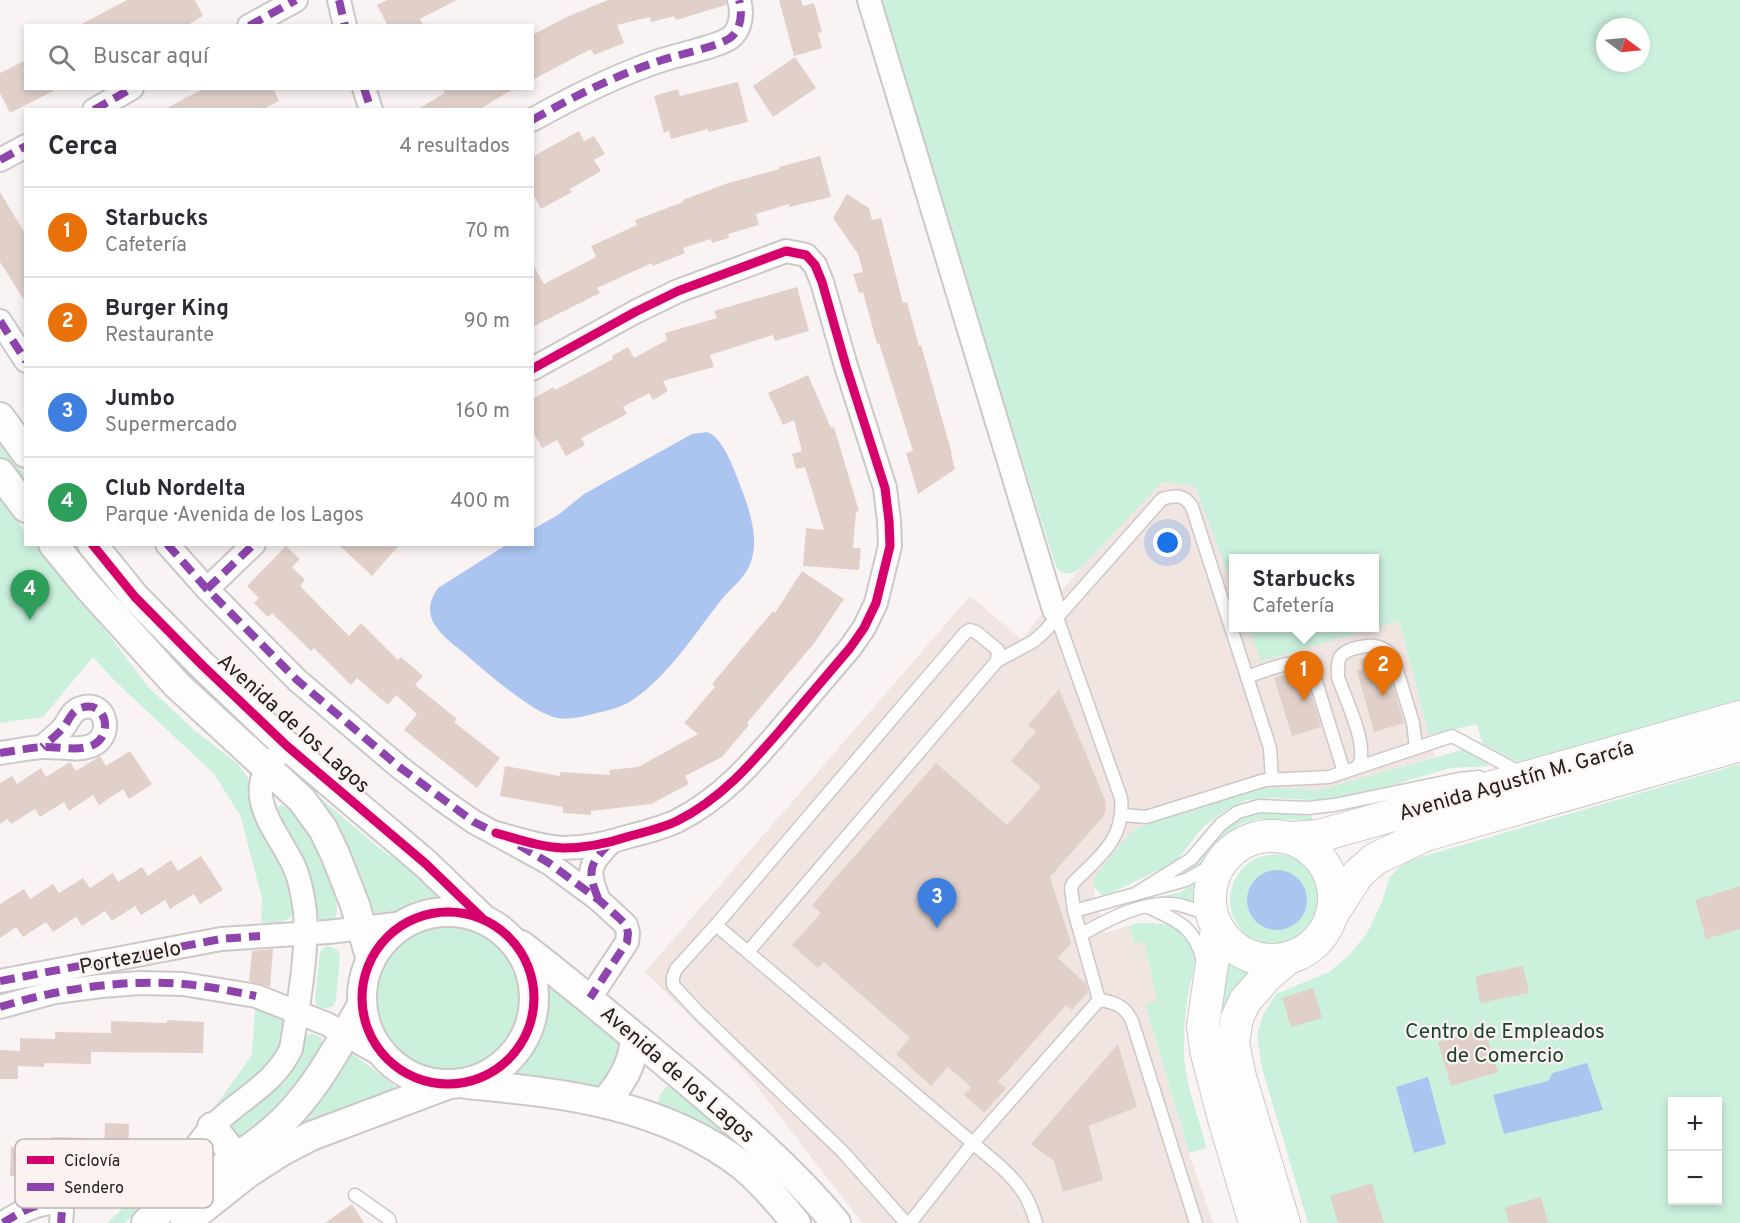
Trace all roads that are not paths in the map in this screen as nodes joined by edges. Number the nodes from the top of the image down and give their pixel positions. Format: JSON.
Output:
{"nodes":[{"id":1,"x":296,"y":0,"type":"edge"},
{"id":2,"x":339,"y":0,"type":"edge"},
{"id":3,"x":739,"y":0,"type":"edge"},
{"id":4,"x":869,"y":0,"type":"edge"},
{"id":5,"x":253,"y":24,"type":"edge"},
{"id":6,"x":345,"y":24,"type":"edge"},
{"id":7,"x":129,"y":90,"type":"edge"},
{"id":8,"x":365,"y":90,"type":"edge"},
{"id":9,"x":97,"y":108,"type":"edge"},
{"id":10,"x":370,"y":108,"type":"edge"},
{"id":11,"x":534,"y":119,"type":"edge"},
{"id":12,"x":24,"y":147,"type":"edge"},
{"id":13,"x":0,"y":160,"type":"edge"},
{"id":14,"x":0,"y":321,"type":"edge"},
{"id":15,"x":24,"y":358,"type":"edge"},
{"id":16,"x":534,"y":368,"type":"edge"},
{"id":17,"x":0,"y":417,"type":"edge"},
{"id":18,"x":24,"y":450,"type":"edge"},
{"id":19,"x":0,"y":473,"type":"edge"},
{"id":20,"x":24,"y":505,"type":"edge"},
{"id":21,"x":55,"y":546,"type":"edge"},
{"id":22,"x":94,"y":546,"type":"edge"},
{"id":23,"x":169,"y":546,"type":"edge"},
{"id":24,"x":252,"y":546,"type":"edge"},
{"id":25,"x":207,"y":589,"type":"junction"},
{"id":26,"x":1055,"y":614,"type":"junction"},
{"id":27,"x":1229,"y":623,"type":"edge"},
{"id":28,"x":1232,"y":632,"type":"edge"},
{"id":29,"x":997,"y":661,"type":"junction"},
{"id":30,"x":1246,"y":677,"type":"junction"},
{"id":31,"x":1740,"y":717,"type":"edge"},
{"id":32,"x":1740,"y":745,"type":"edge"},
{"id":33,"x":287,"y":746,"type":"junction"},
{"id":34,"x":42,"y":747,"type":"dead end"},
{"id":35,"x":1416,"y":748,"type":"junction"},
{"id":36,"x":0,"y":753,"type":"edge"},
{"id":37,"x":1358,"y":767,"type":"junction"},
{"id":38,"x":265,"y":768,"type":"junction"},
{"id":39,"x":1344,"y":772,"type":"junction"},
{"id":40,"x":1536,"y":772,"type":"junction"},
{"id":41,"x":1272,"y":779,"type":"junction"},
{"id":42,"x":1123,"y":815,"type":"junction"},
{"id":43,"x":496,"y":833,"type":"junction"},
{"id":44,"x":1290,"y":838,"type":"junction"},
{"id":45,"x":612,"y":841,"type":"junction"},
{"id":46,"x":1222,"y":860,"type":"junction"},
{"id":47,"x":1135,"y":894,"type":"junction"},
{"id":48,"x":599,"y":900,"type":"junction"},
{"id":49,"x":1147,"y":906,"type":"junction"},
{"id":50,"x":1074,"y":911,"type":"junction"},
{"id":51,"x":1332,"y":916,"type":"junction"},
{"id":52,"x":482,"y":918,"type":"junction"},
{"id":53,"x":405,"y":923,"type":"junction"},
{"id":54,"x":1214,"y":923,"type":"junction"},
{"id":55,"x":716,"y":925,"type":"junction"},
{"id":56,"x":361,"y":928,"type":"junction"},
{"id":57,"x":306,"y":933,"type":"junction"},
{"id":58,"x":1082,"y":934,"type":"junction"},
{"id":59,"x":510,"y":937,"type":"junction"},
{"id":60,"x":748,"y":952,"type":"junction"},
{"id":61,"x":1288,"y":958,"type":"junction"},
{"id":62,"x":371,"y":960,"type":"junction"},
{"id":63,"x":0,"y":981,"type":"edge"},
{"id":64,"x":1208,"y":986,"type":"junction"},
{"id":65,"x":590,"y":998,"type":"junction"},
{"id":66,"x":1100,"y":1000,"type":"junction"},
{"id":67,"x":362,"y":1005,"type":"junction"},
{"id":68,"x":0,"y":1007,"type":"edge"},
{"id":69,"x":297,"y":1012,"type":"junction"},
{"id":70,"x":345,"y":1034,"type":"junction"},
{"id":71,"x":635,"y":1038,"type":"junction"},
{"id":72,"x":383,"y":1056,"type":"junction"},
{"id":73,"x":456,"y":1085,"type":"junction"},
{"id":74,"x":606,"y":1102,"type":"junction"},
{"id":75,"x":212,"y":1126,"type":"junction"},
{"id":76,"x":202,"y":1139,"type":"edge"},
{"id":77,"x":974,"y":1143,"type":"junction"},
{"id":78,"x":243,"y":1164,"type":"junction"},
{"id":79,"x":213,"y":1186,"type":"edge"},
{"id":80,"x":355,"y":1195,"type":"dead end"},
{"id":81,"x":31,"y":1208,"type":"edge"},
{"id":82,"x":60,"y":1208,"type":"edge"},
{"id":83,"x":176,"y":1213,"type":"edge"},
{"id":84,"x":3,"y":1223,"type":"edge"},
{"id":85,"x":61,"y":1223,"type":"edge"},
{"id":86,"x":146,"y":1223,"type":"edge"},
{"id":87,"x":390,"y":1223,"type":"edge"},
{"id":88,"x":796,"y":1223,"type":"edge"},
{"id":89,"x":836,"y":1223,"type":"edge"},
{"id":90,"x":908,"y":1223,"type":"edge"},
{"id":91,"x":1036,"y":1223,"type":"edge"},
{"id":92,"x":1196,"y":1223,"type":"edge"},
{"id":93,"x":1255,"y":1223,"type":"edge"},
{"id":94,"x":1284,"y":1223,"type":"edge"}],
"edges":[{"from":1,"to":5,"type":"street"},
{"from":2,"to":6,"type":"street"},
{"from":3,"to":11,"type":"street"},
{"from":4,"to":26,"type":"street"},
{"from":7,"to":9,"type":"street"},
{"from":8,"to":10,"type":"street"},
{"from":12,"to":13,"type":"street"},
{"from":14,"to":15,"type":"street"},
{"from":16,"to":45,"type":"street"},
{"from":17,"to":18,"type":"street"},
{"from":19,"to":20,"type":"street"},
{"from":21,"to":38,"type":"street"},
{"from":22,"to":33,"type":"street","name":"Avenida de los Lagos"},
{"from":23,"to":25,"type":"street"},
{"from":24,"to":25,"type":"street"},
{"from":25,"to":43,"type":"street"},
{"from":26,"to":27,"type":"lane"},
{"from":26,"to":29,"type":"lane"},
{"from":26,"to":42,"type":"lane"},
{"from":28,"to":30,"type":"lane"},
{"from":29,"to":55,"type":"lane"},
{"from":29,"to":60,"type":"lane"},
{"from":30,"to":39,"type":"lane"},
{"from":30,"to":41,"type":"lane"},
{"from":31,"to":40,"type":"main road","name":"Avenida Agustín M. García"},
{"from":32,"to":51,"type":"main road","name":"Avenida Agustín M. García"},
{"from":33,"to":38,"type":"street"},
{"from":33,"to":52,"type":"street","name":"Avenida de los Lagos"},
{"from":34,"to":36,"type":"street"},
{"from":35,"to":37,"type":"lane"},
{"from":35,"to":37,"type":"lane"},
{"from":35,"to":40,"type":"lane"},
{"from":37,"to":39,"type":"lane"},
{"from":38,"to":56,"type":"street"},
{"from":38,"to":57,"type":"street"},
{"from":39,"to":41,"type":"lane"},
{"from":40,"to":44,"type":"main road","name":"Avenida Agustín M. García"},
{"from":40,"to":47,"type":"lane"},
{"from":41,"to":42,"type":"lane"},
{"from":42,"to":50,"type":"lane"},
{"from":43,"to":45,"type":"street"},
{"from":43,"to":48,"type":"street"},
{"from":44,"to":46,"type":"main road"},
{"from":44,"to":51,"type":"main road"},
{"from":45,"to":48,"type":"street"},
{"from":46,"to":47,"type":"lane"},
{"from":46,"to":54,"type":"main road"},
{"from":47,"to":50,"type":"lane"},
{"from":48,"to":65,"type":"street"},
{"from":49,"to":54,"type":"lane"},
{"from":49,"to":58,"type":"lane"},
{"from":49,"to":64,"type":"lane"},
{"from":50,"to":58,"type":"lane"},
{"from":51,"to":61,"type":"main road"},
{"from":52,"to":53,"type":"street"},
{"from":52,"to":59,"type":"street"},
{"from":53,"to":56,"type":"street","name":"Portezuelo"},
{"from":53,"to":62,"type":"street"},
{"from":54,"to":61,"type":"main road"},
{"from":54,"to":64,"type":"main road"},
{"from":55,"to":60,"type":"lane"},
{"from":55,"to":90,"type":"lane"},
{"from":56,"to":57,"type":"street","name":"Portezuelo"},
{"from":56,"to":62,"type":"street"},
{"from":57,"to":63,"type":"street","name":"Portezuelo"},
{"from":57,"to":69,"type":"street"},
{"from":58,"to":66,"type":"lane"},
{"from":59,"to":65,"type":"street","name":"Avenida de los Lagos"},
{"from":59,"to":73,"type":"street"},
{"from":60,"to":77,"type":"lane"},
{"from":61,"to":94,"type":"main road"},
{"from":62,"to":67,"type":"street"},
{"from":64,"to":93,"type":"main road"},
{"from":65,"to":71,"type":"street","name":"Avenida de los Lagos"},
{"from":66,"to":77,"type":"lane"},
{"from":66,"to":92,"type":"lane"},
{"from":67,"to":70,"type":"street"},
{"from":67,"to":72,"type":"street"},
{"from":68,"to":69,"type":"street","name":"Portezuelo"},
{"from":69,"to":70,"type":"street","name":"Portezuelo"},
{"from":69,"to":75,"type":"street"},
{"from":70,"to":72,"type":"street","name":"Portezuelo"},
{"from":70,"to":78,"type":"street"},
{"from":71,"to":74,"type":"street"},
{"from":71,"to":89,"type":"street","name":"Avenida de los Lagos"},
{"from":72,"to":73,"type":"street"},
{"from":73,"to":74,"type":"street","name":"Avenida de los Lagos"},
{"from":73,"to":78,"type":"street"},
{"from":74,"to":88,"type":"street","name":"Avenida de los Lagos"},
{"from":75,"to":76,"type":"street"},
{"from":75,"to":78,"type":"street"},
{"from":77,"to":90,"type":"lane"},
{"from":77,"to":91,"type":"lane"},
{"from":78,"to":79,"type":"street"},
{"from":80,"to":87,"type":"lane"},
{"from":81,"to":84,"type":"street"},
{"from":82,"to":85,"type":"street"},
{"from":83,"to":86,"type":"street"}]}
